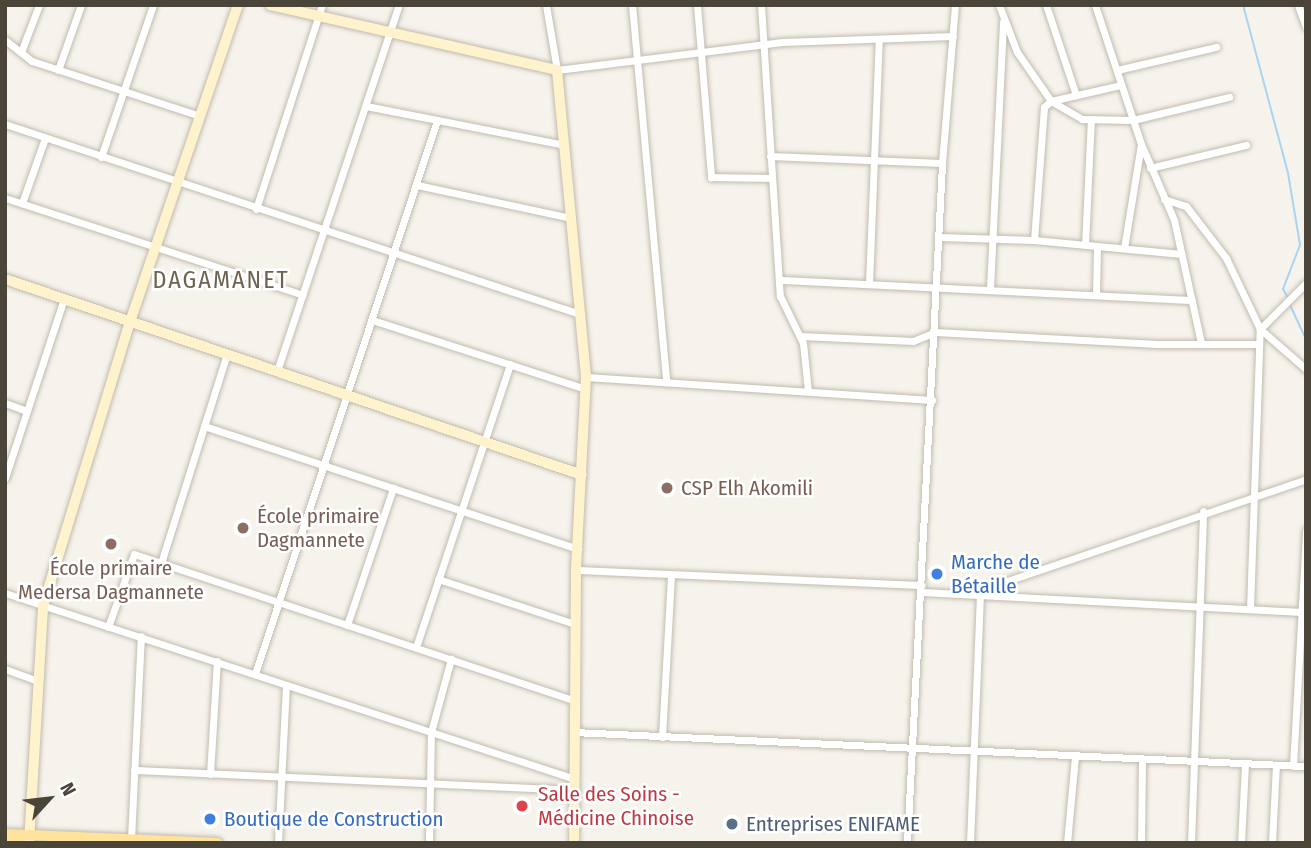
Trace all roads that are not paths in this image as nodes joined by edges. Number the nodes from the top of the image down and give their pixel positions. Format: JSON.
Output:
{"nodes":[{"id":1,"x":38,"y":5,"type":"edge"},
{"id":2,"x":81,"y":5,"type":"edge"},
{"id":3,"x":153,"y":5,"type":"edge"},
{"id":4,"x":238,"y":5,"type":"edge"},
{"id":5,"x":270,"y":5,"type":"edge"},
{"id":6,"x":322,"y":5,"type":"edge"},
{"id":7,"x":400,"y":5,"type":"edge"},
{"id":8,"x":546,"y":5,"type":"edge"},
{"id":9,"x":632,"y":5,"type":"edge"},
{"id":10,"x":697,"y":5,"type":"edge"},
{"id":11,"x":761,"y":5,"type":"edge"},
{"id":12,"x":955,"y":5,"type":"edge"},
{"id":13,"x":999,"y":5,"type":"edge"},
{"id":14,"x":1046,"y":5,"type":"edge"},
{"id":15,"x":1095,"y":5,"type":"edge"},
{"id":16,"x":1298,"y":5,"type":"edge"},
{"id":17,"x":318,"y":16,"type":"junction"},
{"id":18,"x":1003,"y":16,"type":"junction"},
{"id":19,"x":1306,"y":26,"type":"edge"},
{"id":20,"x":391,"y":33,"type":"junction"},
{"id":21,"x":953,"y":36,"type":"junction"},
{"id":22,"x":880,"y":39,"type":"junction"},
{"id":23,"x":6,"y":43,"type":"edge"},
{"id":24,"x":764,"y":45,"type":"junction"},
{"id":25,"x":1216,"y":47,"type":"dead end"},
{"id":26,"x":21,"y":52,"type":"junction"},
{"id":27,"x":704,"y":55,"type":"junction"},
{"id":28,"x":638,"y":62,"type":"junction"},
{"id":29,"x":1117,"y":69,"type":"junction"},
{"id":30,"x":58,"y":70,"type":"junction"},
{"id":31,"x":556,"y":70,"type":"junction"},
{"id":32,"x":1122,"y":85,"type":"junction"},
{"id":33,"x":125,"y":92,"type":"junction"},
{"id":34,"x":1076,"y":95,"type":"junction"},
{"id":35,"x":1228,"y":97,"type":"dead end"},
{"id":36,"x":1051,"y":101,"type":"junction"},
{"id":37,"x":366,"y":106,"type":"junction"},
{"id":38,"x":200,"y":116,"type":"junction"},
{"id":39,"x":437,"y":120,"type":"junction"},
{"id":40,"x":1091,"y":120,"type":"junction"},
{"id":41,"x":1133,"y":120,"type":"junction"},
{"id":42,"x":5,"y":124,"type":"edge"},
{"id":43,"x":45,"y":138,"type":"junction"},
{"id":44,"x":1141,"y":144,"type":"junction"},
{"id":45,"x":564,"y":145,"type":"junction"},
{"id":46,"x":1246,"y":145,"type":"dead end"},
{"id":47,"x":770,"y":156,"type":"junction"},
{"id":48,"x":101,"y":157,"type":"junction"},
{"id":49,"x":874,"y":160,"type":"junction"},
{"id":50,"x":942,"y":163,"type":"junction"},
{"id":51,"x":1150,"y":168,"type":"junction"},
{"id":52,"x":772,"y":178,"type":"junction"},
{"id":53,"x":177,"y":183,"type":"junction"},
{"id":54,"x":417,"y":186,"type":"junction"},
{"id":55,"x":5,"y":198,"type":"edge"},
{"id":56,"x":1164,"y":199,"type":"junction"},
{"id":57,"x":22,"y":204,"type":"junction"},
{"id":58,"x":256,"y":209,"type":"junction"},
{"id":59,"x":571,"y":218,"type":"junction"},
{"id":60,"x":324,"y":231,"type":"junction"},
{"id":61,"x":939,"y":237,"type":"junction"},
{"id":62,"x":993,"y":238,"type":"junction"},
{"id":63,"x":1034,"y":240,"type":"junction"},
{"id":64,"x":1085,"y":246,"type":"junction"},
{"id":65,"x":1097,"y":247,"type":"junction"},
{"id":66,"x":155,"y":248,"type":"junction"},
{"id":67,"x":1124,"y":248,"type":"junction"},
{"id":68,"x":394,"y":254,"type":"junction"},
{"id":69,"x":1181,"y":254,"type":"junction"},
{"id":70,"x":5,"y":279,"type":"edge"},
{"id":71,"x":781,"y":280,"type":"junction"},
{"id":72,"x":1306,"y":283,"type":"edge"},
{"id":73,"x":869,"y":284,"type":"junction"},
{"id":74,"x":937,"y":287,"type":"junction"},
{"id":75,"x":990,"y":289,"type":"junction"},
{"id":76,"x":303,"y":295,"type":"junction"},
{"id":77,"x":1096,"y":295,"type":"junction"},
{"id":78,"x":64,"y":299,"type":"junction"},
{"id":79,"x":1192,"y":300,"type":"junction"},
{"id":80,"x":580,"y":314,"type":"junction"},
{"id":81,"x":372,"y":320,"type":"junction"},
{"id":82,"x":130,"y":321,"type":"junction"},
{"id":83,"x":1260,"y":329,"type":"junction"},
{"id":84,"x":935,"y":332,"type":"junction"},
{"id":85,"x":800,"y":336,"type":"junction"},
{"id":86,"x":1201,"y":343,"type":"junction"},
{"id":87,"x":1259,"y":344,"type":"junction"},
{"id":88,"x":227,"y":354,"type":"junction"},
{"id":89,"x":510,"y":364,"type":"junction"},
{"id":90,"x":1306,"y":369,"type":"edge"},
{"id":91,"x":277,"y":372,"type":"junction"},
{"id":92,"x":586,"y":377,"type":"junction"},
{"id":93,"x":666,"y":382,"type":"junction"},
{"id":94,"x":585,"y":389,"type":"junction"},
{"id":95,"x":808,"y":391,"type":"junction"},
{"id":96,"x":347,"y":395,"type":"junction"},
{"id":97,"x":932,"y":400,"type":"junction"},
{"id":98,"x":5,"y":403,"type":"edge"},
{"id":99,"x":27,"y":411,"type":"junction"},
{"id":100,"x":204,"y":426,"type":"junction"},
{"id":101,"x":484,"y":441,"type":"junction"},
{"id":102,"x":324,"y":466,"type":"junction"},
{"id":103,"x":582,"y":475,"type":"junction"},
{"id":104,"x":5,"y":478,"type":"edge"},
{"id":105,"x":1306,"y":479,"type":"edge"},
{"id":106,"x":393,"y":488,"type":"junction"},
{"id":107,"x":1257,"y":495,"type":"junction"},
{"id":108,"x":461,"y":510,"type":"junction"},
{"id":109,"x":1203,"y":512,"type":"junction"},
{"id":110,"x":1306,"y":530,"type":"edge"},
{"id":111,"x":578,"y":549,"type":"junction"},
{"id":112,"x":161,"y":563,"type":"junction"},
{"id":113,"x":576,"y":570,"type":"junction"},
{"id":114,"x":671,"y":575,"type":"junction"},
{"id":115,"x":438,"y":579,"type":"junction"},
{"id":116,"x":922,"y":589,"type":"junction"},
{"id":117,"x":5,"y":593,"type":"edge"},
{"id":118,"x":967,"y":594,"type":"junction"},
{"id":119,"x":980,"y":595,"type":"junction"},
{"id":120,"x":279,"y":602,"type":"junction"},
{"id":121,"x":43,"y":606,"type":"junction"},
{"id":122,"x":1201,"y":606,"type":"junction"},
{"id":123,"x":1250,"y":609,"type":"junction"},
{"id":124,"x":1304,"y":612,"type":"edge"},
{"id":125,"x":575,"y":624,"type":"junction"},
{"id":126,"x":347,"y":625,"type":"junction"},
{"id":127,"x":108,"y":627,"type":"junction"},
{"id":128,"x":141,"y":636,"type":"junction"},
{"id":129,"x":416,"y":647,"type":"junction"},
{"id":130,"x":451,"y":659,"type":"junction"},
{"id":131,"x":217,"y":661,"type":"junction"},
{"id":132,"x":5,"y":669,"type":"edge"},
{"id":133,"x":255,"y":674,"type":"junction"},
{"id":134,"x":38,"y":681,"type":"junction"},
{"id":135,"x":286,"y":685,"type":"junction"},
{"id":136,"x":574,"y":700,"type":"junction"},
{"id":137,"x":431,"y":732,"type":"junction"},
{"id":138,"x":573,"y":732,"type":"junction"},
{"id":139,"x":662,"y":737,"type":"junction"},
{"id":140,"x":913,"y":748,"type":"junction"},
{"id":141,"x":975,"y":751,"type":"junction"},
{"id":142,"x":1075,"y":756,"type":"junction"},
{"id":143,"x":1142,"y":759,"type":"junction"},
{"id":144,"x":1194,"y":761,"type":"junction"},
{"id":145,"x":1245,"y":764,"type":"junction"},
{"id":146,"x":1276,"y":765,"type":"junction"},
{"id":147,"x":1293,"y":766,"type":"junction"},
{"id":148,"x":1306,"y":766,"type":"edge"},
{"id":149,"x":134,"y":770,"type":"junction"},
{"id":150,"x":209,"y":774,"type":"junction"},
{"id":151,"x":282,"y":777,"type":"junction"},
{"id":152,"x":572,"y":778,"type":"junction"},
{"id":153,"x":430,"y":784,"type":"junction"},
{"id":154,"x":573,"y":790,"type":"junction"},
{"id":155,"x":5,"y":834,"type":"edge"},
{"id":156,"x":131,"y":839,"type":"junction"},
{"id":157,"x":27,"y":840,"type":"edge"},
{"id":158,"x":111,"y":841,"type":"edge"},
{"id":159,"x":5,"y":842,"type":"edge"},
{"id":160,"x":218,"y":843,"type":"edge"},
{"id":161,"x":278,"y":843,"type":"edge"},
{"id":162,"x":429,"y":843,"type":"edge"},
{"id":163,"x":574,"y":843,"type":"edge"},
{"id":164,"x":907,"y":843,"type":"edge"},
{"id":165,"x":970,"y":843,"type":"edge"},
{"id":166,"x":1067,"y":843,"type":"edge"},
{"id":167,"x":1141,"y":843,"type":"edge"},
{"id":168,"x":1191,"y":843,"type":"edge"},
{"id":169,"x":1241,"y":843,"type":"edge"},
{"id":170,"x":1272,"y":843,"type":"edge"}],
"edges":[{"from":1,"to":26,"type":"street"},
{"from":2,"to":30,"type":"street"},
{"from":3,"to":33,"type":"street"},
{"from":4,"to":38,"type":"street"},
{"from":5,"to":17,"type":"street"},
{"from":6,"to":17,"type":"street"},
{"from":7,"to":20,"type":"street"},
{"from":8,"to":31,"type":"street"},
{"from":9,"to":28,"type":"street"},
{"from":10,"to":27,"type":"street"},
{"from":11,"to":24,"type":"street"},
{"from":12,"to":21,"type":"street"},
{"from":13,"to":18,"type":"street"},
{"from":14,"to":34,"type":"street"},
{"from":15,"to":29,"type":"street"},
{"from":16,"to":19,"type":"street"},
{"from":17,"to":20,"type":"street"},
{"from":17,"to":58,"type":"street"},
{"from":18,"to":36,"type":"street"},
{"from":18,"to":62,"type":"street"},
{"from":20,"to":31,"type":"street"},
{"from":20,"to":37,"type":"street"},
{"from":21,"to":22,"type":"street"},
{"from":21,"to":50,"type":"street"},
{"from":22,"to":24,"type":"street"},
{"from":22,"to":49,"type":"street"},
{"from":23,"to":26,"type":"street"},
{"from":24,"to":27,"type":"street"},
{"from":24,"to":47,"type":"street"},
{"from":25,"to":29,"type":"street"},
{"from":26,"to":30,"type":"street"},
{"from":27,"to":28,"type":"street"},
{"from":27,"to":52,"type":"street"},
{"from":28,"to":31,"type":"street"},
{"from":28,"to":93,"type":"street"},
{"from":29,"to":32,"type":"street"},
{"from":30,"to":33,"type":"street"},
{"from":31,"to":45,"type":"street"},
{"from":32,"to":34,"type":"street"},
{"from":32,"to":41,"type":"street"},
{"from":33,"to":38,"type":"street"},
{"from":33,"to":48,"type":"street"},
{"from":34,"to":36,"type":"street"},
{"from":35,"to":41,"type":"street"},
{"from":36,"to":40,"type":"street"},
{"from":36,"to":63,"type":"street"},
{"from":37,"to":39,"type":"street"},
{"from":37,"to":60,"type":"street"},
{"from":38,"to":53,"type":"street"},
{"from":39,"to":45,"type":"street"},
{"from":39,"to":54,"type":"street"},
{"from":40,"to":41,"type":"street"},
{"from":40,"to":64,"type":"street"},
{"from":41,"to":44,"type":"street"},
{"from":42,"to":43,"type":"street"},
{"from":43,"to":48,"type":"street"},
{"from":43,"to":57,"type":"street"},
{"from":44,"to":51,"type":"street"},
{"from":44,"to":67,"type":"street"},
{"from":45,"to":59,"type":"street"},
{"from":46,"to":51,"type":"street"},
{"from":47,"to":49,"type":"street"},
{"from":47,"to":52,"type":"street"},
{"from":48,"to":53,"type":"street"},
{"from":49,"to":50,"type":"street"},
{"from":49,"to":73,"type":"street"},
{"from":50,"to":61,"type":"street"},
{"from":51,"to":56,"type":"street"},
{"from":52,"to":71,"type":"street"},
{"from":53,"to":58,"type":"street"},
{"from":53,"to":66,"type":"street"},
{"from":54,"to":59,"type":"street"},
{"from":54,"to":68,"type":"street"},
{"from":55,"to":57,"type":"street"},
{"from":56,"to":69,"type":"street"},
{"from":56,"to":83,"type":"street"},
{"from":57,"to":66,"type":"street"},
{"from":58,"to":60,"type":"street"},
{"from":59,"to":80,"type":"street"},
{"from":60,"to":68,"type":"street"},
{"from":60,"to":76,"type":"street"},
{"from":61,"to":62,"type":"street"},
{"from":61,"to":74,"type":"street"},
{"from":62,"to":63,"type":"street"},
{"from":62,"to":75,"type":"street"},
{"from":63,"to":64,"type":"street"},
{"from":64,"to":65,"type":"street"},
{"from":65,"to":67,"type":"street"},
{"from":65,"to":77,"type":"street"},
{"from":66,"to":76,"type":"street"},
{"from":66,"to":82,"type":"street"},
{"from":67,"to":69,"type":"street"},
{"from":68,"to":80,"type":"street"},
{"from":68,"to":81,"type":"street"},
{"from":69,"to":79,"type":"street"},
{"from":70,"to":78,"type":"street"},
{"from":71,"to":73,"type":"street"},
{"from":71,"to":85,"type":"street"},
{"from":72,"to":83,"type":"street"},
{"from":73,"to":74,"type":"street"},
{"from":74,"to":75,"type":"street"},
{"from":74,"to":84,"type":"street"},
{"from":75,"to":77,"type":"street"},
{"from":76,"to":91,"type":"street"},
{"from":77,"to":79,"type":"street"},
{"from":78,"to":82,"type":"street"},
{"from":78,"to":99,"type":"street"},
{"from":79,"to":86,"type":"street"},
{"from":80,"to":92,"type":"street"},
{"from":81,"to":89,"type":"street"},
{"from":81,"to":96,"type":"street"},
{"from":82,"to":88,"type":"street"},
{"from":82,"to":121,"type":"street"},
{"from":83,"to":87,"type":"street"},
{"from":83,"to":90,"type":"street"},
{"from":84,"to":85,"type":"street"},
{"from":84,"to":86,"type":"street"},
{"from":84,"to":97,"type":"street"},
{"from":85,"to":95,"type":"street"},
{"from":86,"to":87,"type":"street"},
{"from":87,"to":107,"type":"street"},
{"from":88,"to":91,"type":"street"},
{"from":88,"to":100,"type":"street"},
{"from":89,"to":94,"type":"street"},
{"from":89,"to":101,"type":"street"},
{"from":91,"to":96,"type":"street"},
{"from":92,"to":93,"type":"street"},
{"from":92,"to":94,"type":"street"},
{"from":93,"to":95,"type":"street"},
{"from":94,"to":103,"type":"street"},
{"from":95,"to":97,"type":"street"},
{"from":96,"to":101,"type":"street"},
{"from":96,"to":102,"type":"street"},
{"from":97,"to":116,"type":"street"},
{"from":98,"to":99,"type":"street"},
{"from":99,"to":104,"type":"street"},
{"from":100,"to":102,"type":"street"},
{"from":100,"to":112,"type":"street"},
{"from":101,"to":103,"type":"street"},
{"from":101,"to":108,"type":"street"},
{"from":102,"to":106,"type":"street"},
{"from":102,"to":120,"type":"street"},
{"from":103,"to":111,"type":"street"},
{"from":105,"to":107,"type":"street"},
{"from":106,"to":108,"type":"street"},
{"from":106,"to":126,"type":"street"},
{"from":107,"to":109,"type":"street"},
{"from":107,"to":123,"type":"street"},
{"from":108,"to":111,"type":"street"},
{"from":108,"to":115,"type":"street"},
{"from":109,"to":118,"type":"street"},
{"from":109,"to":122,"type":"street"},
{"from":110,"to":124,"type":"street"},
{"from":111,"to":113,"type":"street"},
{"from":112,"to":120,"type":"street"},
{"from":112,"to":127,"type":"street"},
{"from":113,"to":114,"type":"street"},
{"from":113,"to":125,"type":"street"},
{"from":114,"to":116,"type":"street"},
{"from":114,"to":139,"type":"street"},
{"from":115,"to":125,"type":"street"},
{"from":115,"to":129,"type":"street"},
{"from":116,"to":118,"type":"street"},
{"from":116,"to":140,"type":"street"},
{"from":117,"to":121,"type":"street"},
{"from":118,"to":119,"type":"street"},
{"from":119,"to":122,"type":"street"},
{"from":119,"to":141,"type":"street"},
{"from":120,"to":126,"type":"street"},
{"from":120,"to":133,"type":"street"},
{"from":121,"to":127,"type":"street"},
{"from":121,"to":134,"type":"street"},
{"from":122,"to":123,"type":"street"},
{"from":122,"to":144,"type":"street"},
{"from":123,"to":124,"type":"street"},
{"from":124,"to":147,"type":"street"},
{"from":125,"to":136,"type":"street"},
{"from":126,"to":129,"type":"street"},
{"from":127,"to":128,"type":"street"},
{"from":128,"to":131,"type":"street"},
{"from":128,"to":149,"type":"street"},
{"from":129,"to":130,"type":"street"},
{"from":130,"to":136,"type":"street"},
{"from":130,"to":137,"type":"street"},
{"from":131,"to":133,"type":"street"},
{"from":131,"to":150,"type":"street"},
{"from":132,"to":134,"type":"street"},
{"from":133,"to":135,"type":"street"},
{"from":134,"to":157,"type":"street"},
{"from":135,"to":137,"type":"street"},
{"from":135,"to":151,"type":"street"},
{"from":136,"to":138,"type":"street"},
{"from":137,"to":152,"type":"street"},
{"from":137,"to":153,"type":"street"},
{"from":138,"to":139,"type":"street"},
{"from":138,"to":152,"type":"street"},
{"from":139,"to":140,"type":"street"},
{"from":140,"to":141,"type":"street"},
{"from":140,"to":164,"type":"street"},
{"from":141,"to":142,"type":"street"},
{"from":141,"to":165,"type":"street"},
{"from":142,"to":143,"type":"street"},
{"from":142,"to":166,"type":"street"},
{"from":143,"to":144,"type":"street"},
{"from":143,"to":167,"type":"street"},
{"from":144,"to":145,"type":"street"},
{"from":144,"to":168,"type":"street"},
{"from":145,"to":146,"type":"street"},
{"from":145,"to":169,"type":"street"},
{"from":146,"to":147,"type":"street"},
{"from":146,"to":170,"type":"street"},
{"from":147,"to":148,"type":"street"},
{"from":149,"to":150,"type":"street"},
{"from":149,"to":156,"type":"street"},
{"from":150,"to":151,"type":"street"},
{"from":151,"to":153,"type":"street"},
{"from":151,"to":161,"type":"street"},
{"from":152,"to":154,"type":"street"},
{"from":153,"to":154,"type":"street"},
{"from":153,"to":162,"type":"street"},
{"from":154,"to":163,"type":"street"},
{"from":155,"to":157,"type":"main road"},
{"from":156,"to":158,"type":"main road"},
{"from":156,"to":160,"type":"main road"},
{"from":157,"to":158,"type":"main road"},
{"from":157,"to":159,"type":"main road"}]}
